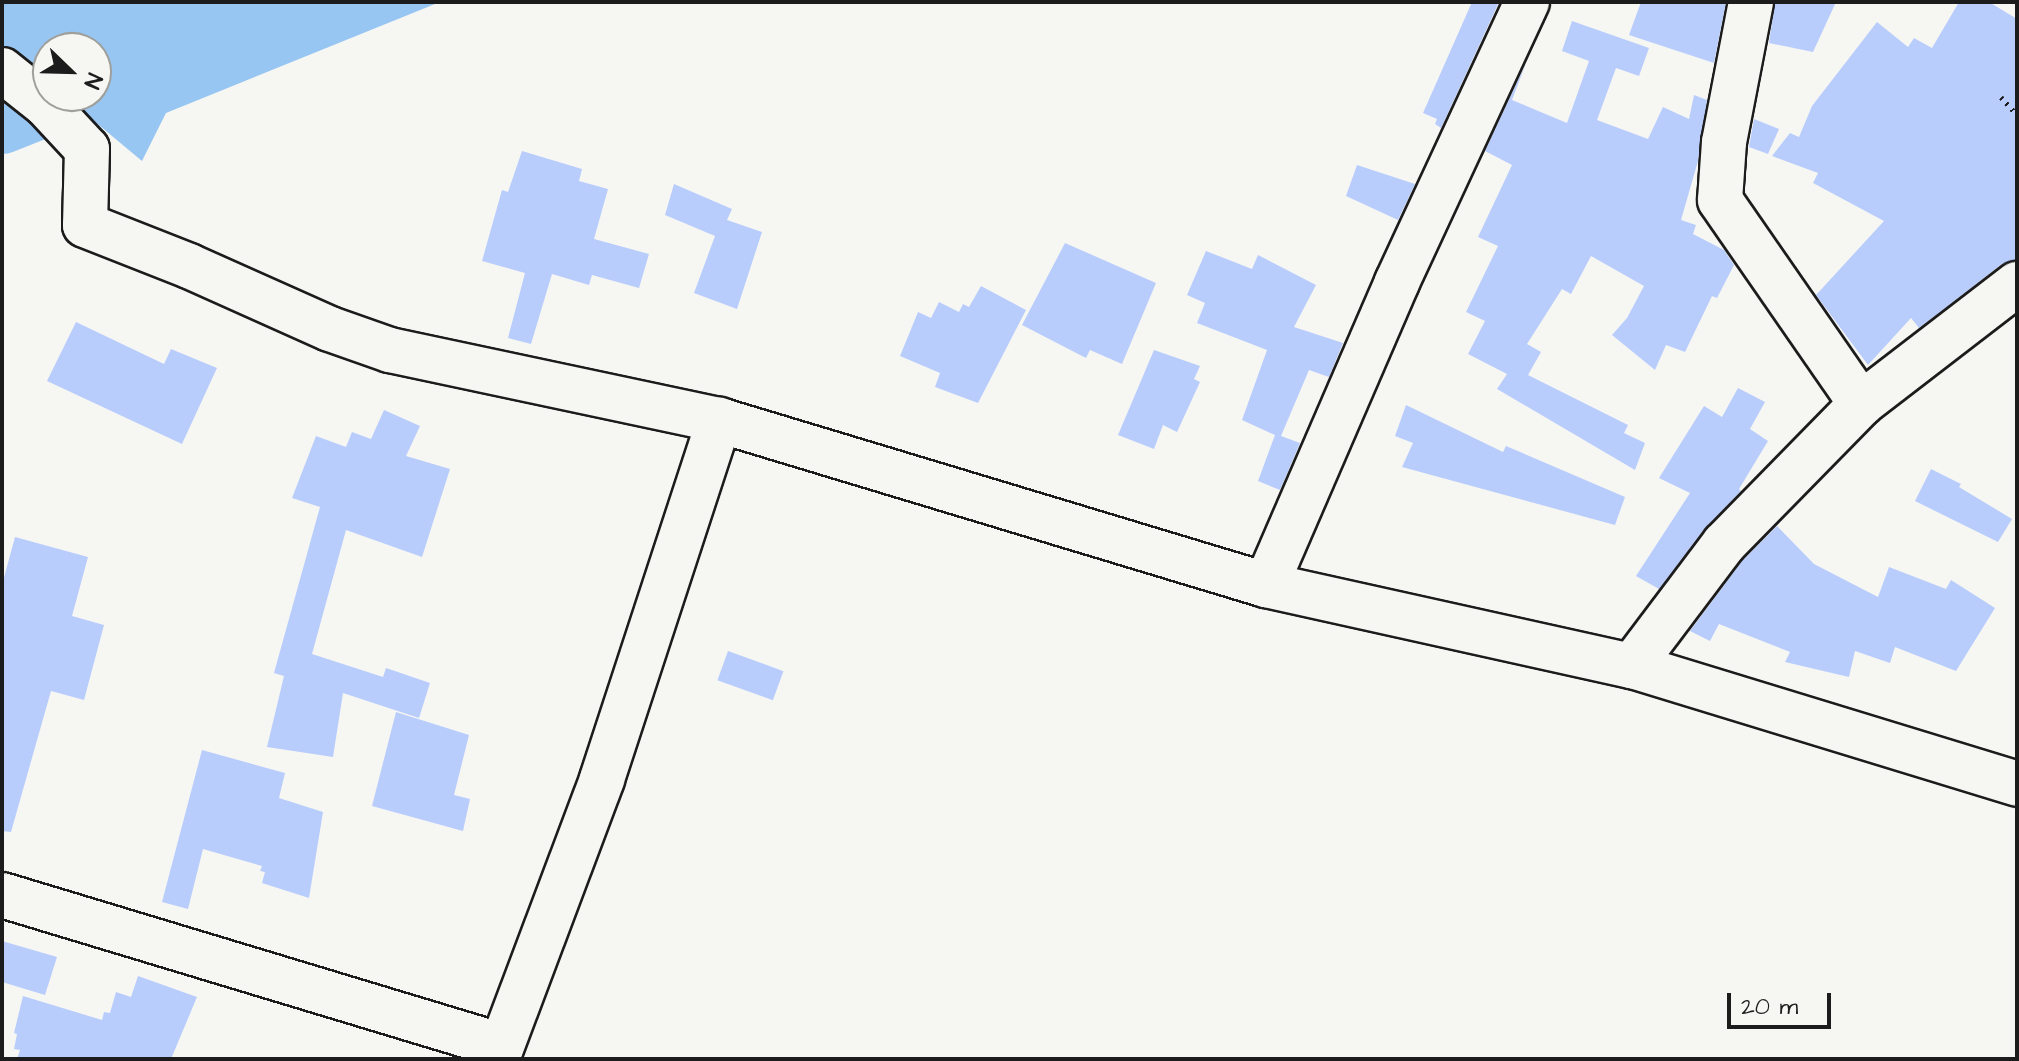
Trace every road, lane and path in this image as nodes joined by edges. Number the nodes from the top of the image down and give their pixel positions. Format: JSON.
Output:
{"nodes":[{"id":1,"x":1527,"y":2,"type":"edge"},
{"id":2,"x":1751,"y":2,"type":"edge"},
{"id":3,"x":2,"y":70,"type":"edge"},
{"id":4,"x":2001,"y":97,"type":"dead end"},
{"id":5,"x":2017,"y":115,"type":"edge"},
{"id":6,"x":2017,"y":284,"type":"edge"},
{"id":7,"x":1861,"y":404,"type":"junction"},
{"id":8,"x":719,"y":420,"type":"junction"},
{"id":9,"x":1266,"y":585,"type":"junction"},
{"id":10,"x":1632,"y":666,"type":"junction"},
{"id":11,"x":2017,"y":784,"type":"edge"},
{"id":12,"x":2,"y":895,"type":"edge"},
{"id":13,"x":500,"y":1052,"type":"edge"}],
"edges":[{"from":1,"to":9,"type":"street"},
{"from":2,"to":7,"type":"street"},
{"from":3,"to":8,"type":"street"},
{"from":4,"to":5,"type":"path"},
{"from":6,"to":7,"type":"street"},
{"from":7,"to":10,"type":"street"},
{"from":8,"to":9,"type":"street"},
{"from":8,"to":13,"type":"street"},
{"from":9,"to":10,"type":"street"},
{"from":10,"to":11,"type":"street"},
{"from":12,"to":13,"type":"street"}]}
